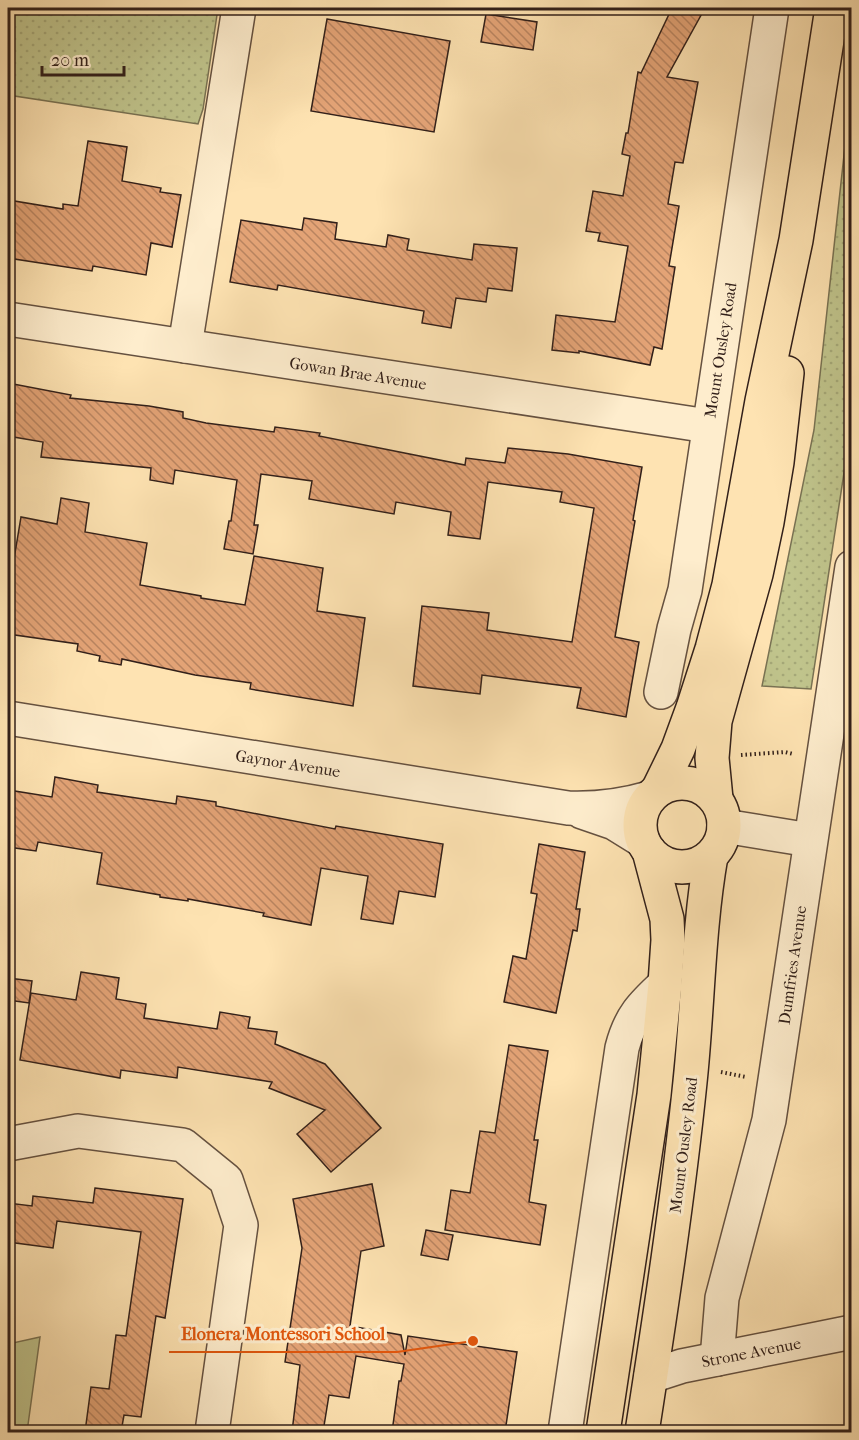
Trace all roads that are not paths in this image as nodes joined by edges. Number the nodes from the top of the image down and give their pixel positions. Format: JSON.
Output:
{"nodes":[{"id":1,"x":239,"y":8,"type":"edge"},
{"id":2,"x":772,"y":8,"type":"edge"},
{"id":3,"x":832,"y":8,"type":"edge"},
{"id":4,"x":796,"y":240,"type":"junction"},
{"id":5,"x":8,"y":320,"type":"edge"},
{"id":6,"x":185,"y":346,"type":"junction"},
{"id":7,"x":708,"y":426,"type":"junction"},
{"id":8,"x":852,"y":567,"type":"edge"},
{"id":9,"x":661,"y":692,"type":"dead end"},
{"id":10,"x":8,"y":718,"type":"edge"},
{"id":11,"x":653,"y":794,"type":"junction"},
{"id":12,"x":568,"y":808,"type":"junction"},
{"id":13,"x":720,"y":812,"type":"junction"},
{"id":14,"x":810,"y":840,"type":"junction"},
{"id":15,"x":646,"y":846,"type":"junction"},
{"id":16,"x":711,"y":856,"type":"junction"},
{"id":17,"x":665,"y":984,"type":"junction"},
{"id":18,"x":8,"y":1144,"type":"edge"},
{"id":19,"x":852,"y":1332,"type":"edge"},
{"id":20,"x":717,"y":1359,"type":"junction"},
{"id":21,"x":651,"y":1376,"type":"junction"},
{"id":22,"x":212,"y":1432,"type":"edge"},
{"id":23,"x":565,"y":1432,"type":"edge"},
{"id":24,"x":603,"y":1432,"type":"edge"},
{"id":25,"x":642,"y":1432,"type":"edge"}],
"edges":[{"from":1,"to":6,"type":"street"},
{"from":2,"to":7,"type":"street","name":"Mount Ousley Road"},
{"from":3,"to":4,"type":"main road"},
{"from":4,"to":11,"type":"main road"},
{"from":4,"to":13,"type":"main road"},
{"from":5,"to":6,"type":"street","name":"Gowan Brae Avenue"},
{"from":6,"to":7,"type":"street","name":"Gowan Brae Avenue"},
{"from":7,"to":9,"type":"street","name":"Mount Ousley Road"},
{"from":8,"to":14,"type":"street","name":"Dumfries Avenue"},
{"from":10,"to":12,"type":"street","name":"Gaynor Avenue"},
{"from":11,"to":12,"type":"street","name":"Gaynor Avenue"},
{"from":11,"to":13,"type":"main road"},
{"from":11,"to":15,"type":"main road"},
{"from":12,"to":15,"type":"street","name":"Gaynor Avenue"},
{"from":13,"to":14,"type":"street"},
{"from":13,"to":16,"type":"main road"},
{"from":14,"to":20,"type":"street","name":"Dumfries Avenue"},
{"from":15,"to":16,"type":"main road"},
{"from":15,"to":17,"type":"main road"},
{"from":16,"to":21,"type":"main road","name":"Mount Ousley Road"},
{"from":17,"to":23,"type":"street"},
{"from":17,"to":24,"type":"main road"},
{"from":18,"to":22,"type":"street"},
{"from":19,"to":20,"type":"street","name":"Strone Avenue"},
{"from":20,"to":21,"type":"street","name":"Strone Avenue"},
{"from":21,"to":25,"type":"main road","name":"Mount Ousley Road"}]}
